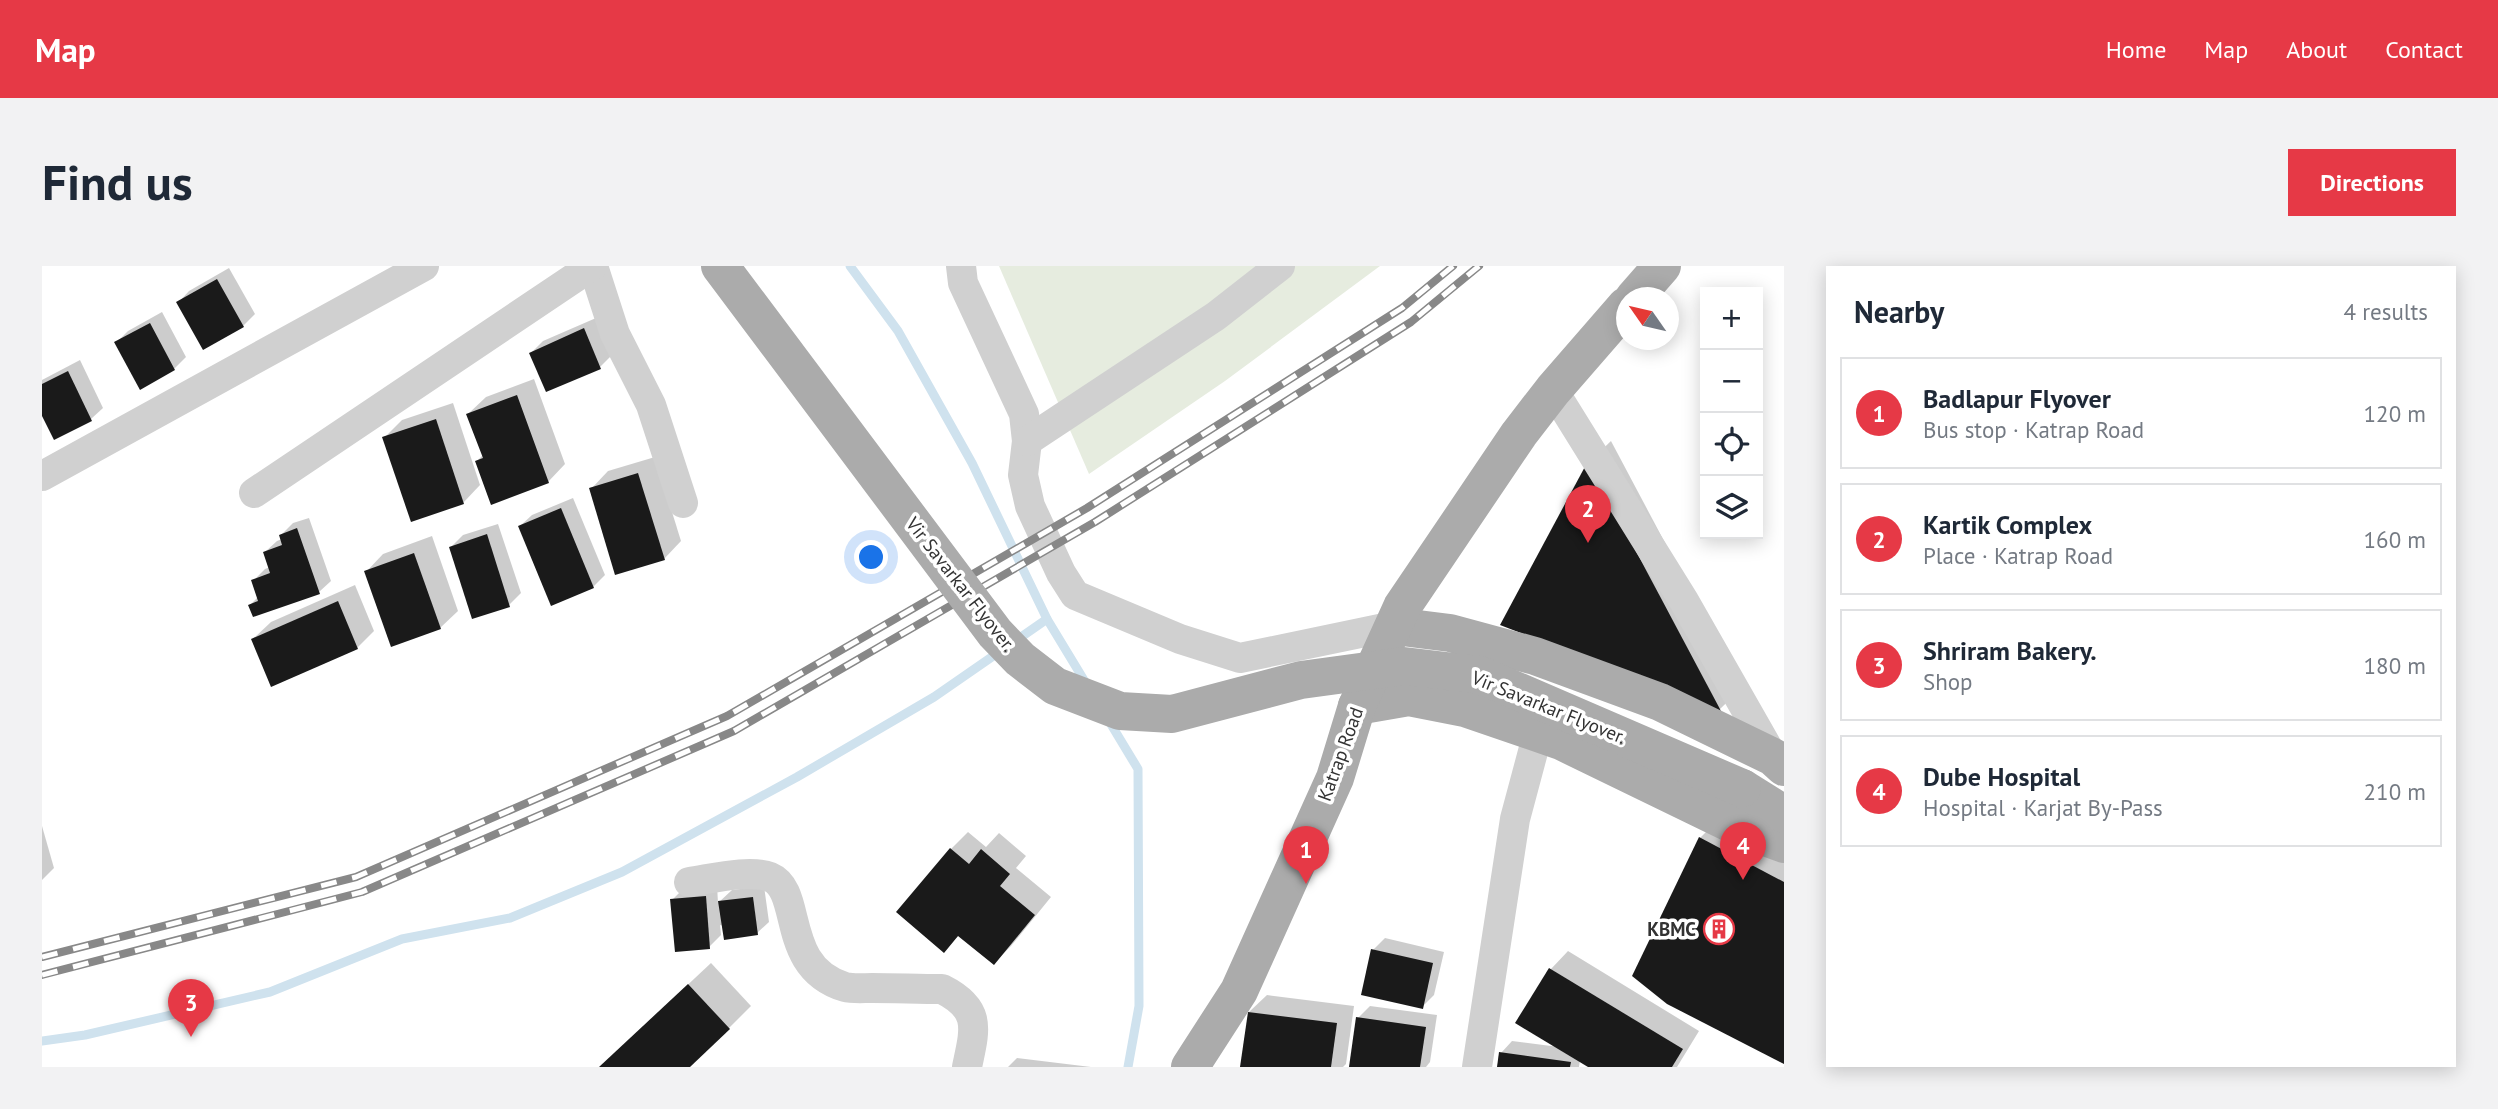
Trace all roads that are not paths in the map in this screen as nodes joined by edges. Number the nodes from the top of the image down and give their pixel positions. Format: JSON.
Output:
{"nodes":[{"id":1,"x":424,"y":266,"type":"edge"},
{"id":2,"x":593,"y":266,"type":"edge"},
{"id":3,"x":720,"y":266,"type":"edge"},
{"id":4,"x":961,"y":266,"type":"edge"},
{"id":5,"x":1280,"y":266,"type":"edge"},
{"id":6,"x":1662,"y":266,"type":"edge"},
{"id":7,"x":1644,"y":287,"type":"edge"},
{"id":8,"x":1616,"y":318,"type":"edge"},
{"id":9,"x":1553,"y":390,"type":"junction"},
{"id":10,"x":1027,"y":441,"type":"junction"},
{"id":11,"x":42,"y":476,"type":"edge"},
{"id":12,"x":254,"y":493,"type":"dead end"},
{"id":13,"x":683,"y":503,"type":"dead end"},
{"id":14,"x":1394,"y":626,"type":"junction"},
{"id":15,"x":1357,"y":706,"type":"junction"},
{"id":16,"x":1538,"y":733,"type":"junction"},
{"id":17,"x":1778,"y":762,"type":"edge"},
{"id":18,"x":1784,"y":814,"type":"edge"},
{"id":19,"x":1784,"y":844,"type":"edge"},
{"id":20,"x":690,"y":882,"type":"dead end"},
{"id":21,"x":967,"y":1067,"type":"edge"},
{"id":22,"x":1190,"y":1067,"type":"edge"},
{"id":23,"x":1477,"y":1067,"type":"edge"}],
"edges":[{"from":1,"to":11,"type":"street"},
{"from":2,"to":12,"type":"street"},
{"from":2,"to":13,"type":"street"},
{"from":3,"to":18,"type":"main road","name":"Vir Savarkar Flyover.","bridge":true},
{"from":4,"to":10,"type":"street"},
{"from":5,"to":10,"type":"street"},
{"from":6,"to":7,"type":"main road"},
{"from":8,"to":9,"type":"main road","name":"Katrap Road"},
{"from":9,"to":14,"type":"main road","name":"Katrap Road"},
{"from":9,"to":17,"type":"street"},
{"from":10,"to":14,"type":"street"},
{"from":14,"to":15,"type":"main road","name":"Katrap Road"},
{"from":14,"to":17,"type":"main road"},
{"from":15,"to":16,"type":"main road"},
{"from":15,"to":22,"type":"main road","name":"Katrap Road"},
{"from":16,"to":19,"type":"main road"},
{"from":16,"to":23,"type":"street"},
{"from":20,"to":21,"type":"street"}]}
